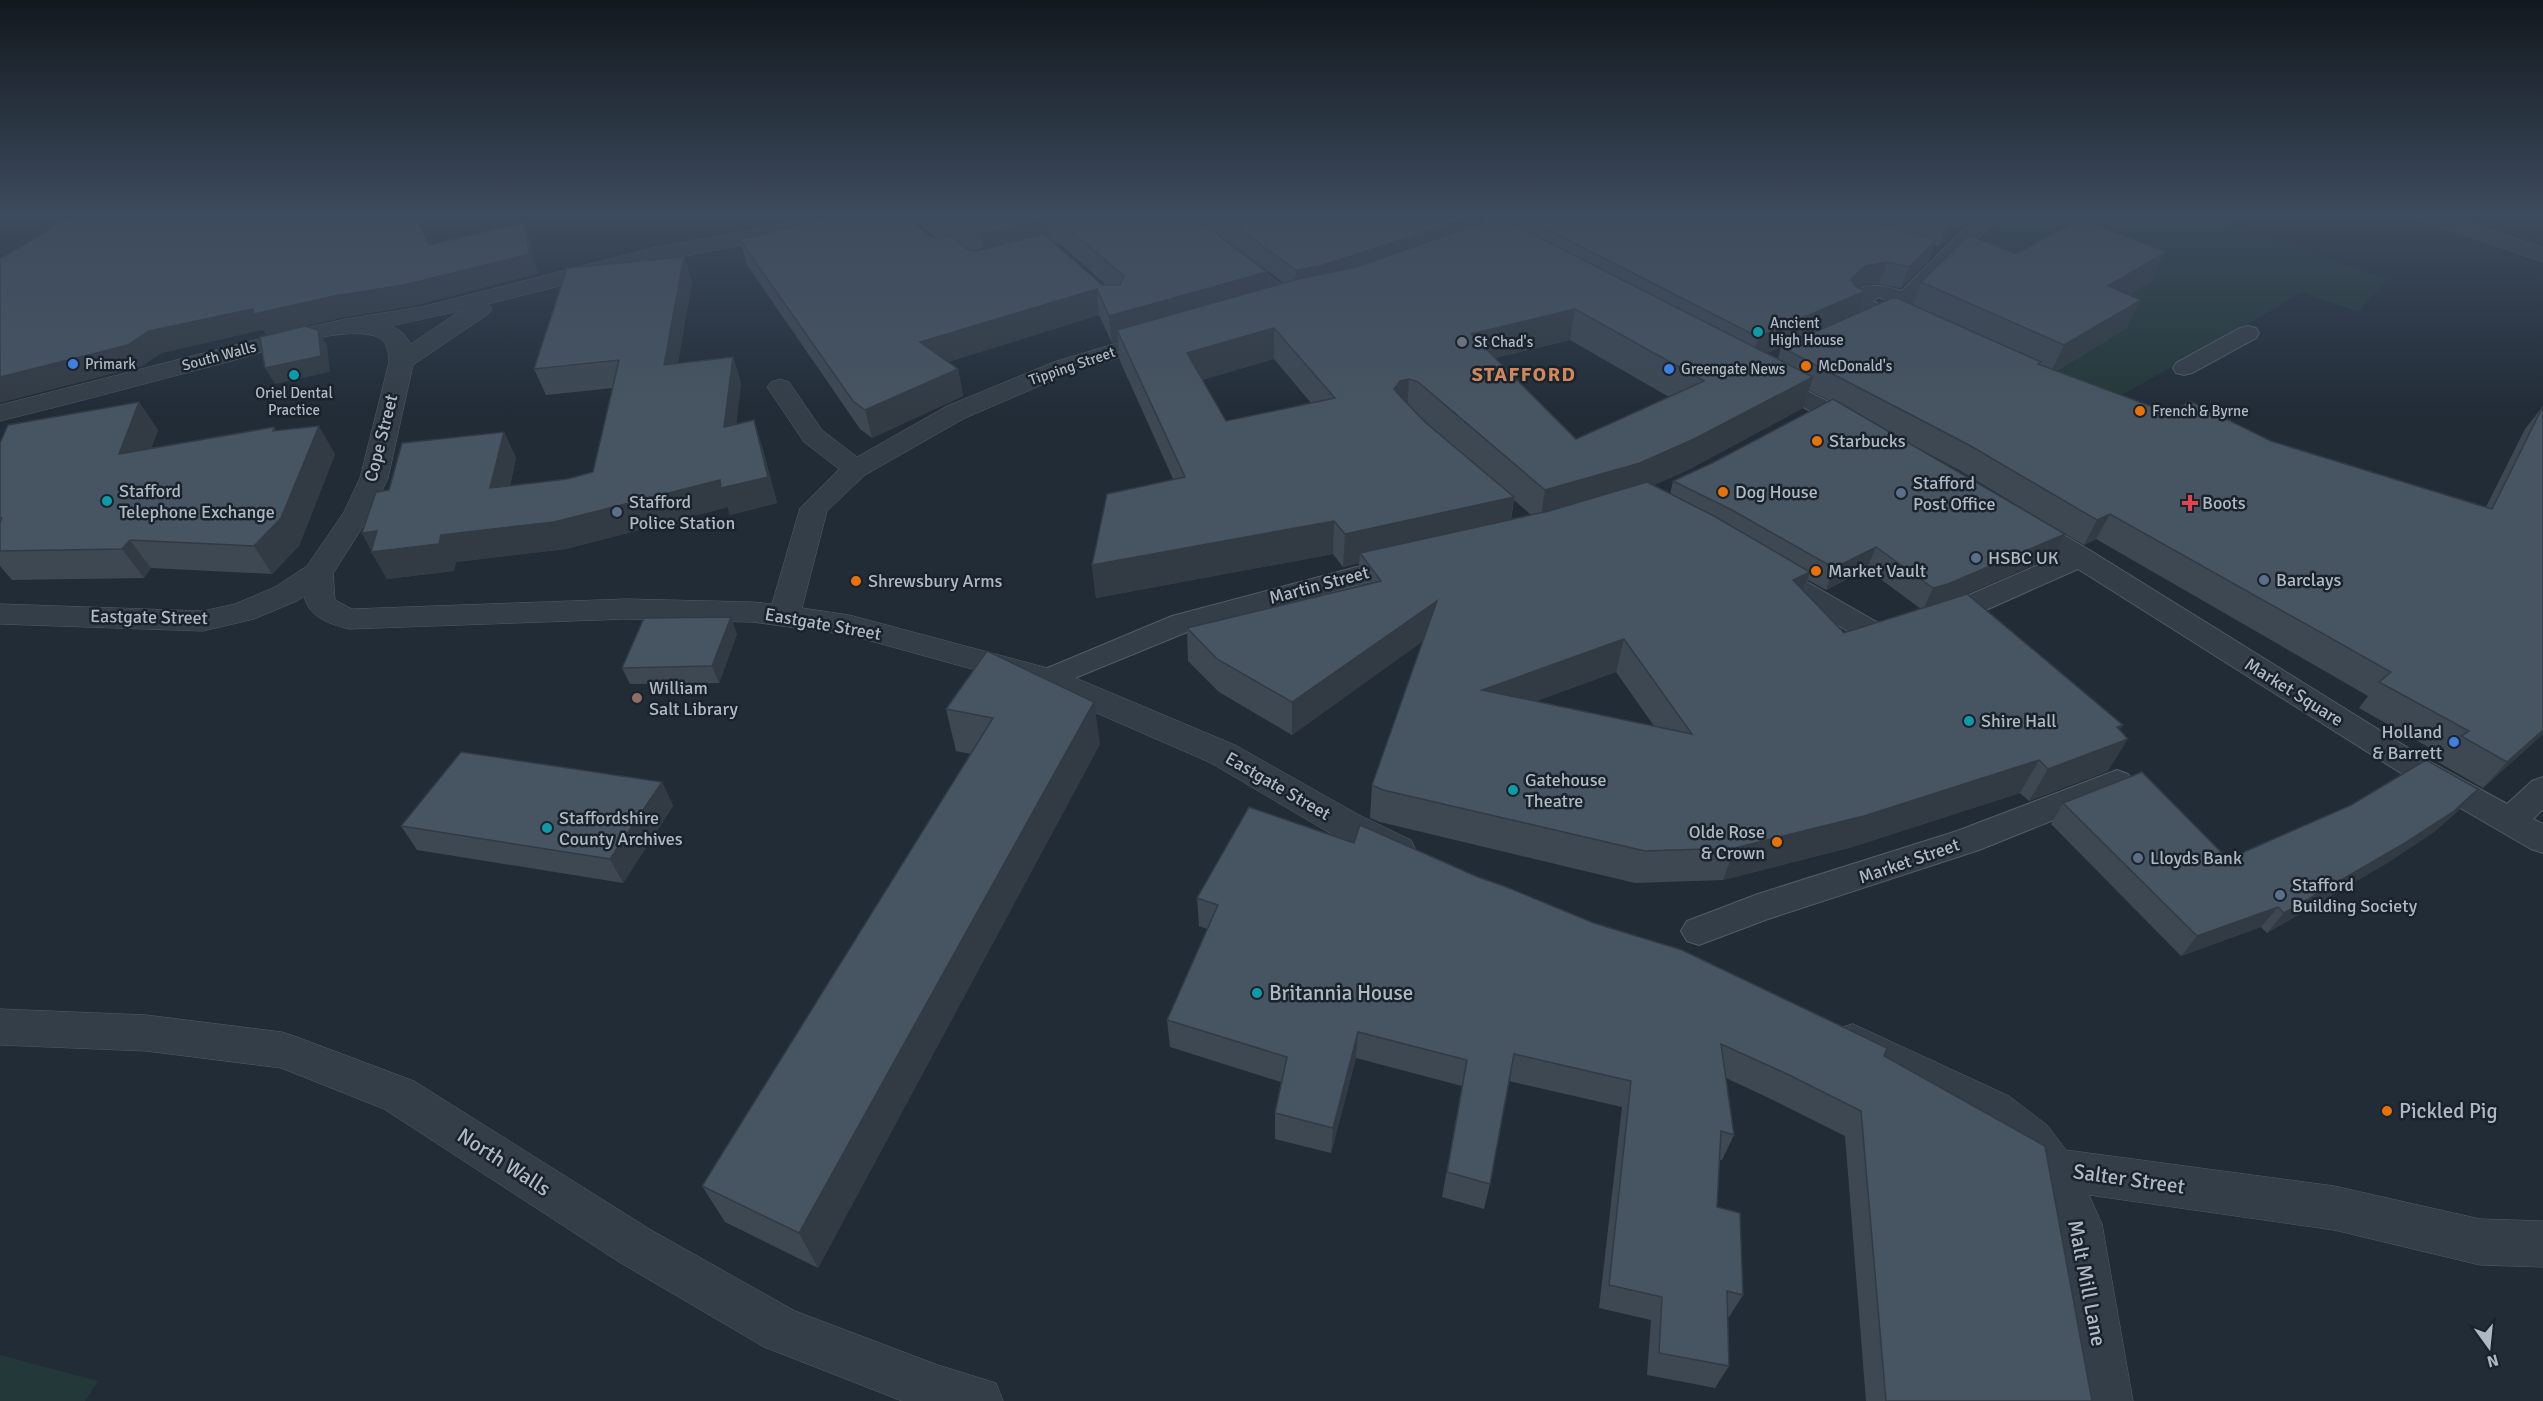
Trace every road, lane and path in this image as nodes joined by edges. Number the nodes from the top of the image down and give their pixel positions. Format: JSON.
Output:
{"nodes":[{"id":1,"x":548,"y":281,"type":"edge"},
{"id":2,"x":1274,"y":281,"type":"edge"},
{"id":3,"x":1919,"y":281,"type":"edge"},
{"id":4,"x":530,"y":286,"type":"junction"},
{"id":5,"x":1259,"y":309,"type":"edge"},
{"id":6,"x":1913,"y":322,"type":"edge"},
{"id":7,"x":346,"y":326,"type":"junction"},
{"id":8,"x":1180,"y":331,"type":"edge"},
{"id":9,"x":2248,"y":333,"type":"dead end"},
{"id":10,"x":1779,"y":358,"type":"edge"},
{"id":11,"x":401,"y":362,"type":"junction"},
{"id":12,"x":2184,"y":368,"type":"dead end"},
{"id":13,"x":780,"y":387,"type":"dead end"},
{"id":14,"x":1826,"y":408,"type":"junction"},
{"id":15,"x":0,"y":413,"type":"edge"},
{"id":16,"x":1804,"y":420,"type":"edge"},
{"id":17,"x":1876,"y":437,"type":"edge"},
{"id":18,"x":855,"y":469,"type":"junction"},
{"id":19,"x":2005,"y":512,"type":"edge"},
{"id":20,"x":2081,"y":557,"type":"junction"},
{"id":21,"x":1745,"y":558,"type":"edge"},
{"id":22,"x":1418,"y":561,"type":"edge"},
{"id":23,"x":318,"y":573,"type":"junction"},
{"id":24,"x":0,"y":614,"type":"edge"},
{"id":25,"x":785,"y":615,"type":"junction"},
{"id":26,"x":1048,"y":679,"type":"junction"},
{"id":27,"x":2117,"y":782,"type":"edge"},
{"id":28,"x":2543,"y":789,"type":"edge"},
{"id":29,"x":2510,"y":821,"type":"junction"},
{"id":30,"x":2543,"y":840,"type":"edge"},
{"id":31,"x":1422,"y":861,"type":"edge"},
{"id":32,"x":1688,"y":951,"type":"edge"},
{"id":33,"x":0,"y":1027,"type":"edge"},
{"id":34,"x":1823,"y":1028,"type":"edge"},
{"id":35,"x":2054,"y":1169,"type":"junction"},
{"id":36,"x":2543,"y":1244,"type":"edge"},
{"id":37,"x":978,"y":1401,"type":"edge"},
{"id":38,"x":2108,"y":1401,"type":"edge"}],
"edges":[{"from":1,"to":4,"type":"street","name":"South Walls"},
{"from":2,"to":5,"type":"street"},
{"from":3,"to":6,"type":"street"},
{"from":4,"to":7,"type":"street","name":"South Walls"},
{"from":4,"to":11,"type":"street"},
{"from":7,"to":11,"type":"street"},
{"from":7,"to":15,"type":"street","name":"South Walls"},
{"from":8,"to":18,"type":"street","name":"Tipping Street"},
{"from":9,"to":12,"type":"street"},
{"from":10,"to":14,"type":"street"},
{"from":11,"to":23,"type":"street","name":"Cope Street"},
{"from":13,"to":18,"type":"street"},
{"from":14,"to":16,"type":"street"},
{"from":14,"to":17,"type":"street"},
{"from":18,"to":25,"type":"street","name":"Tipping Street"},
{"from":19,"to":20,"type":"street","name":"Market Square"},
{"from":20,"to":21,"type":"street"},
{"from":20,"to":29,"type":"street","name":"Market Square"},
{"from":22,"to":26,"type":"street","name":"Martin Street"},
{"from":23,"to":24,"type":"street","name":"Eastgate Street"},
{"from":23,"to":25,"type":"street","name":"Eastgate Street"},
{"from":25,"to":26,"type":"street","name":"Eastgate Street"},
{"from":26,"to":31,"type":"street","name":"Eastgate Street"},
{"from":27,"to":32,"type":"street","name":"Market Street"},
{"from":28,"to":29,"type":"street"},
{"from":29,"to":30,"type":"street","name":"Market Square"},
{"from":33,"to":37,"type":"street","name":"North Walls"},
{"from":34,"to":35,"type":"street","name":"Salter Street"},
{"from":35,"to":36,"type":"street","name":"Salter Street"},
{"from":35,"to":38,"type":"street","name":"Malt Mill Lane"}]}
